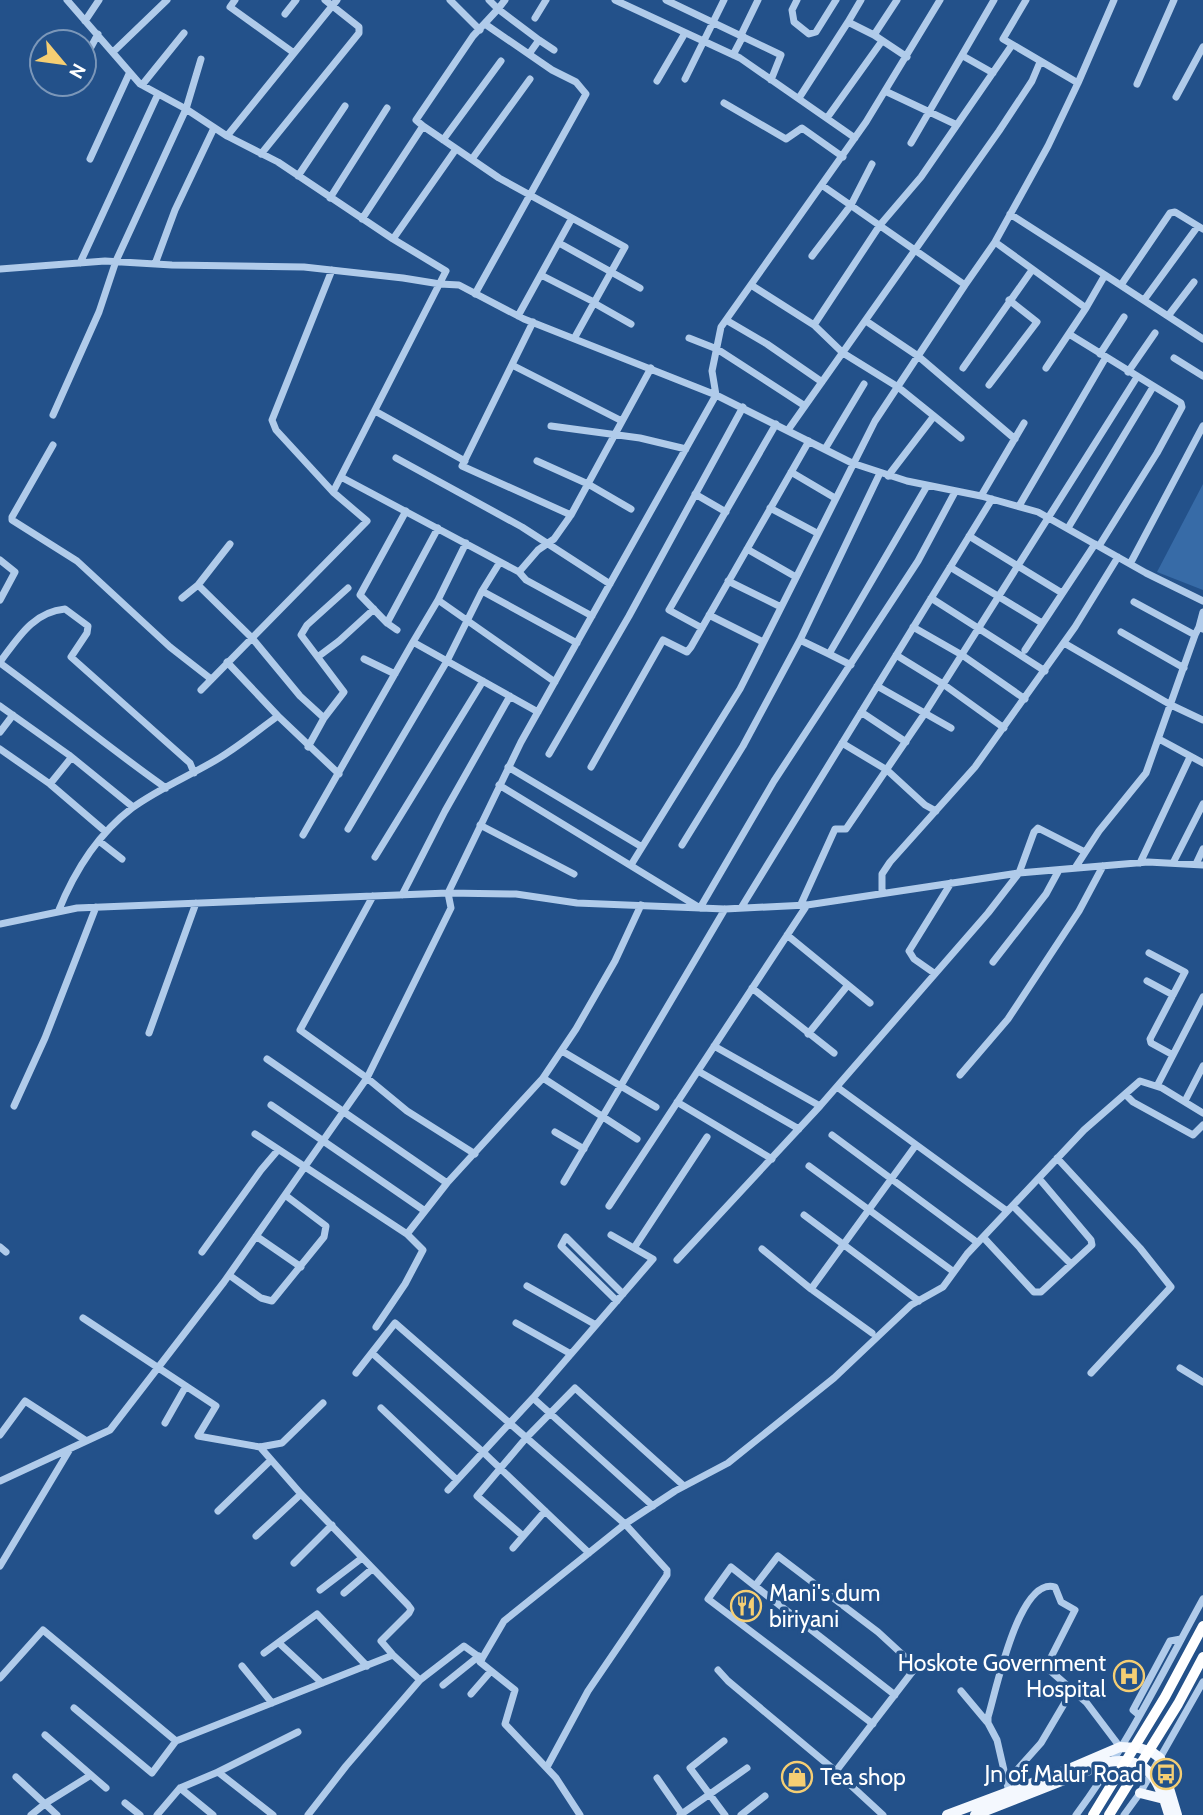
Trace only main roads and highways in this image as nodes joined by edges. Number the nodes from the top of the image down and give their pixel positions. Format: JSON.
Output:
{"nodes":[{"id":1,"x":1203,"y":1626,"type":"edge"},
{"id":2,"x":1203,"y":1657,"type":"edge"},
{"id":3,"x":1085,"y":1767,"type":"junction"},
{"id":4,"x":1140,"y":1793,"type":"road end"},
{"id":5,"x":1164,"y":1799,"type":"junction"},
{"id":6,"x":1173,"y":1813,"type":"edge"},
{"id":7,"x":947,"y":1815,"type":"edge"},
{"id":8,"x":975,"y":1815,"type":"edge"},
{"id":9,"x":1093,"y":1815,"type":"edge"},
{"id":10,"x":1110,"y":1815,"type":"edge"}],
"edges":[{"from":1,"to":9,"type":"highway"},
{"from":2,"to":10,"type":"highway"},
{"from":3,"to":5,"type":"main road"},
{"from":3,"to":6,"type":"main road"},
{"from":3,"to":7,"type":"main road"},
{"from":3,"to":8,"type":"main road"},
{"from":4,"to":5,"type":"main road"},
{"from":5,"to":6,"type":"main road"}]}
